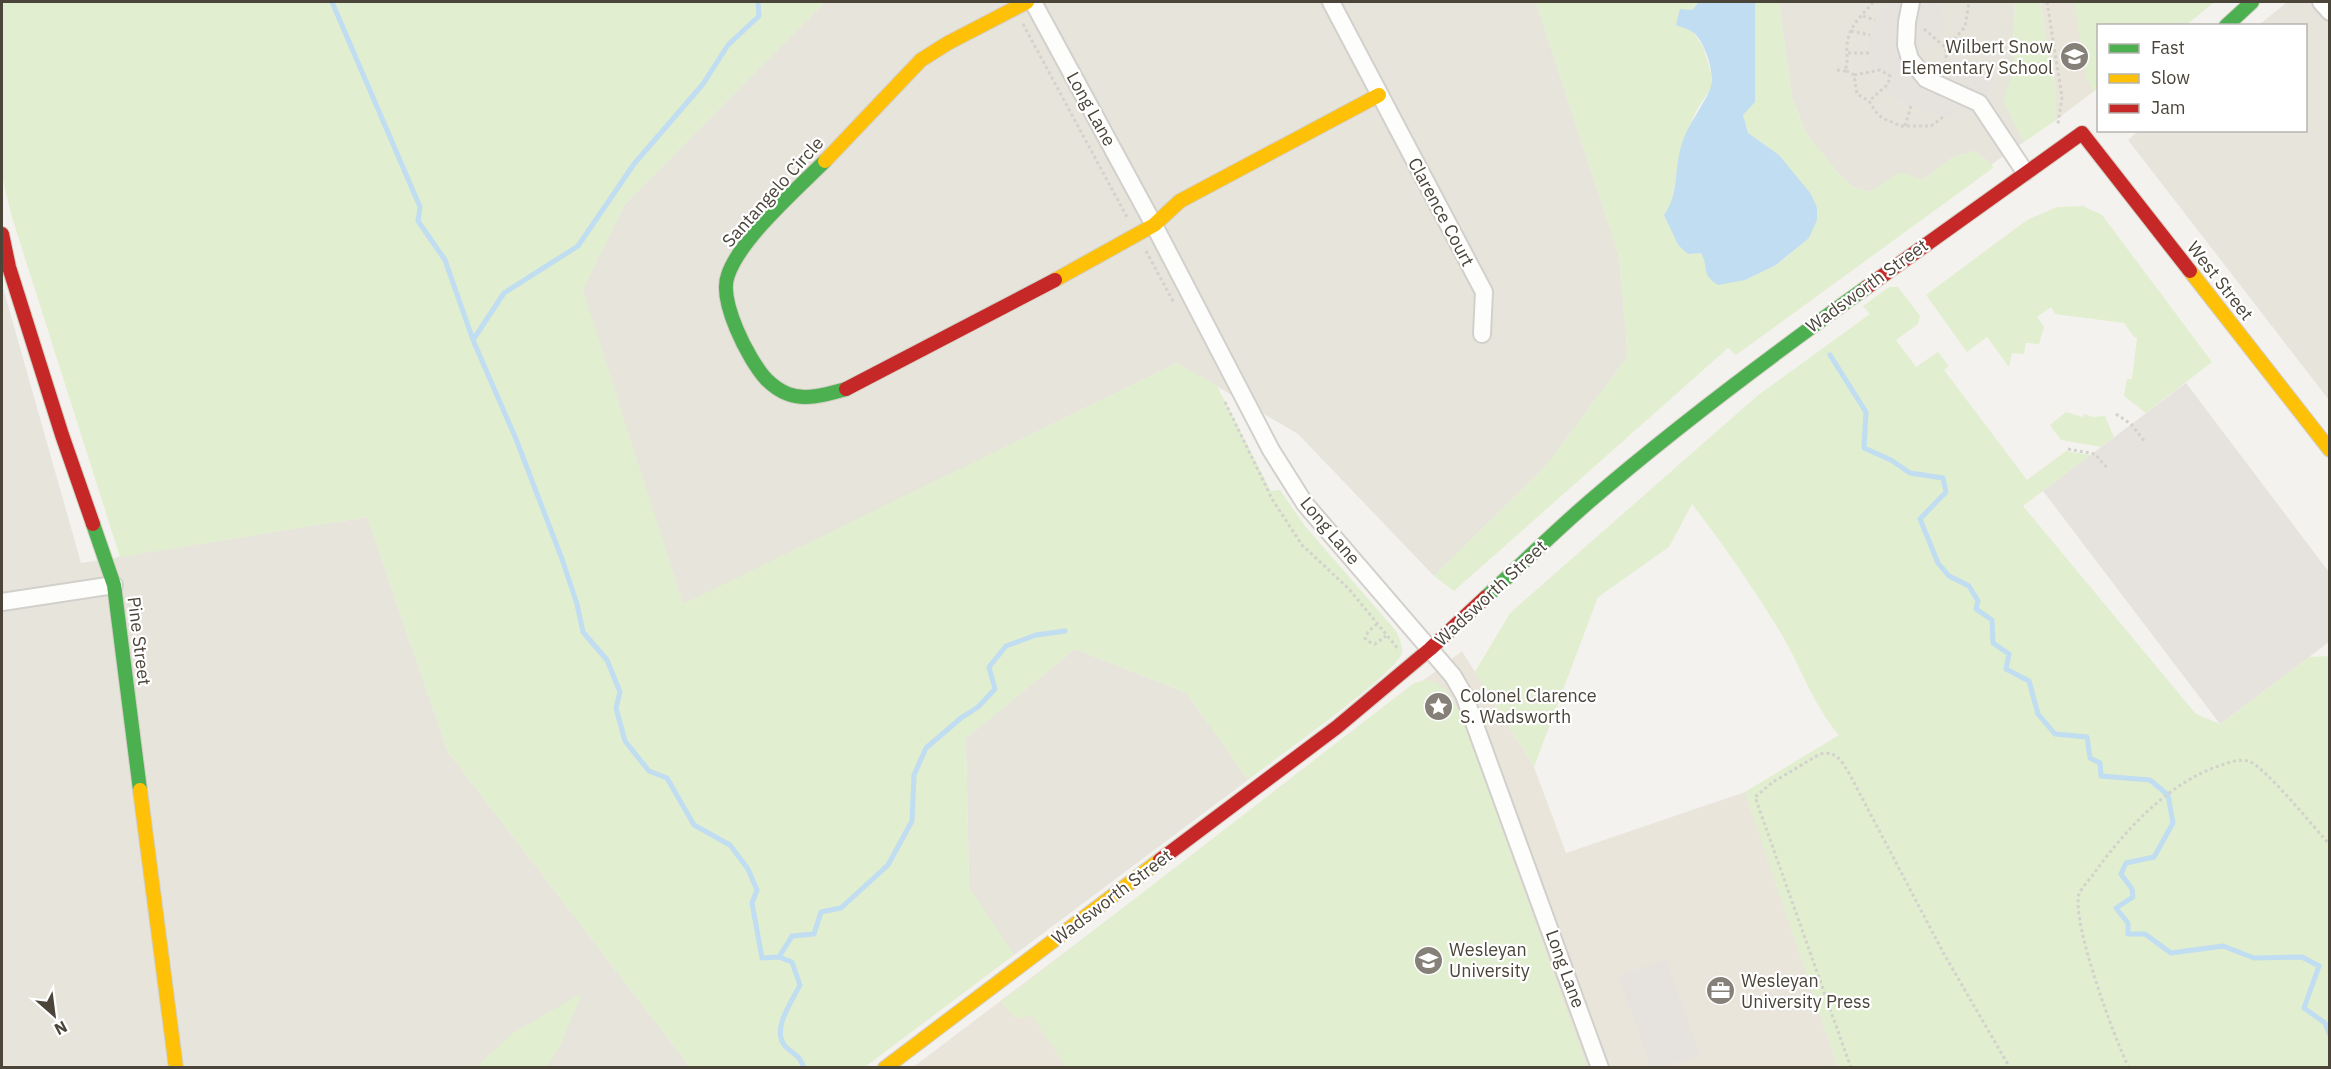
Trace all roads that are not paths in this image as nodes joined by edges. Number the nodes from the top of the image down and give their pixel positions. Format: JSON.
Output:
{"nodes":[{"id":1,"x":1027,"y":2,"type":"edge"},
{"id":2,"x":1033,"y":2,"type":"edge"},
{"id":3,"x":1331,"y":2,"type":"edge"},
{"id":4,"x":2252,"y":2,"type":"edge"},
{"id":5,"x":2321,"y":2,"type":"edge"},
{"id":6,"x":1910,"y":8,"type":"edge"},
{"id":7,"x":2330,"y":12,"type":"edge"},
{"id":8,"x":2228,"y":24,"type":"edge"},
{"id":9,"x":1379,"y":95,"type":"junction"},
{"id":10,"x":2087,"y":130,"type":"joint"},
{"id":11,"x":2025,"y":172,"type":"junction"},
{"id":12,"x":1154,"y":225,"type":"junction"},
{"id":13,"x":2,"y":234,"type":"edge"},
{"id":14,"x":1482,"y":334,"type":"dead end"},
{"id":15,"x":2330,"y":450,"type":"edge"},
{"id":16,"x":114,"y":585,"type":"junction"},
{"id":17,"x":2,"y":602,"type":"edge"},
{"id":18,"x":1430,"y":649,"type":"junction"},
{"id":19,"x":176,"y":1068,"type":"edge"},
{"id":20,"x":885,"y":1068,"type":"edge"},
{"id":21,"x":1600,"y":1068,"type":"edge"}],
"edges":[{"from":1,"to":12,"type":"street","name":"Santangelo Circle"},
{"from":2,"to":12,"type":"street","name":"Long Lane"},
{"from":3,"to":9,"type":"street","name":"Clarence Court"},
{"from":4,"to":8,"type":"street"},
{"from":5,"to":7,"type":"street"},
{"from":6,"to":11,"type":"street"},
{"from":9,"to":12,"type":"street"},
{"from":9,"to":14,"type":"street","name":"Clarence Court"},
{"from":10,"to":11,"type":"street","name":"Wadsworth Street"},
{"from":10,"to":15,"type":"street","name":"West Street"},
{"from":11,"to":18,"type":"street","name":"Wadsworth Street"},
{"from":12,"to":18,"type":"street","name":"Long Lane"},
{"from":13,"to":16,"type":"street","name":"Pine Street"},
{"from":16,"to":17,"type":"street"},
{"from":16,"to":19,"type":"street","name":"Pine Street"},
{"from":18,"to":20,"type":"street","name":"Wadsworth Street"},
{"from":18,"to":21,"type":"street","name":"Long Lane"}]}
